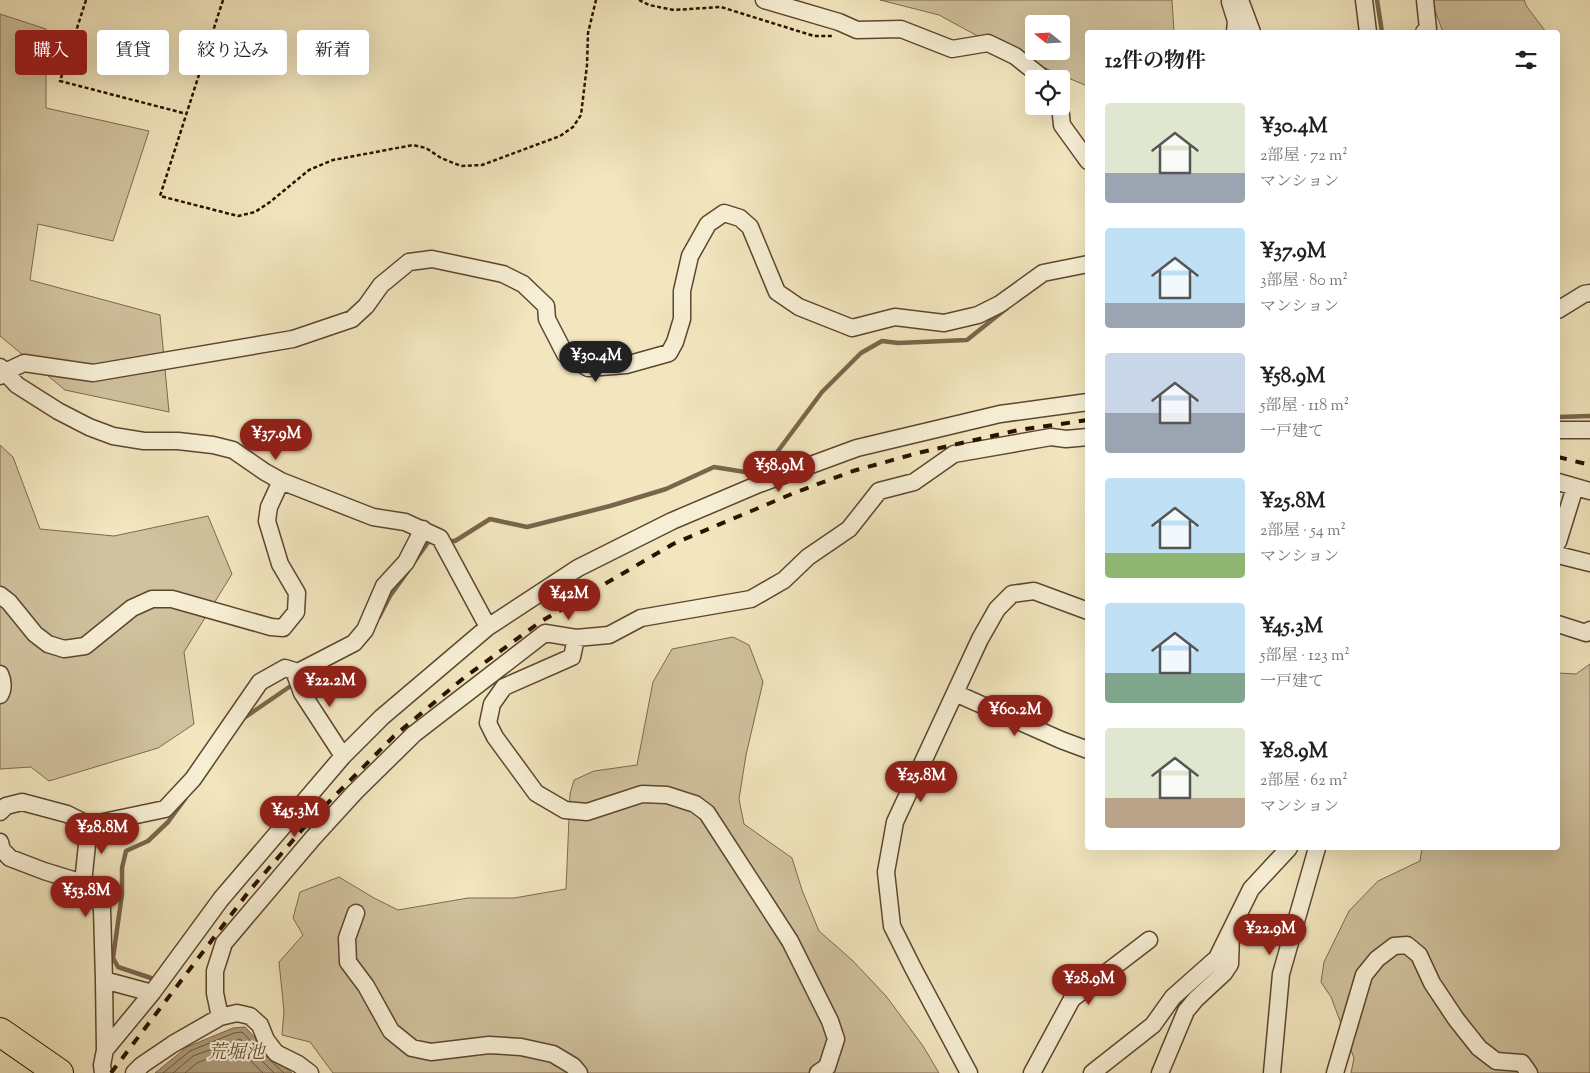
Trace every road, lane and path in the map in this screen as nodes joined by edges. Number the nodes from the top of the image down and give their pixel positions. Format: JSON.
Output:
{"nodes":[{"id":1,"x":86,"y":0,"type":"edge"},
{"id":2,"x":223,"y":0,"type":"edge"},
{"id":3,"x":596,"y":0,"type":"edge"},
{"id":4,"x":640,"y":0,"type":"edge"},
{"id":5,"x":764,"y":0,"type":"edge"},
{"id":6,"x":1231,"y":0,"type":"edge"},
{"id":7,"x":1240,"y":0,"type":"edge"},
{"id":8,"x":1364,"y":0,"type":"edge"},
{"id":9,"x":1425,"y":0,"type":"edge"},
{"id":10,"x":857,"y":30,"type":"junction"},
{"id":11,"x":1235,"y":30,"type":"edge"},
{"id":12,"x":1251,"y":30,"type":"edge"},
{"id":13,"x":1368,"y":30,"type":"edge"},
{"id":14,"x":1427,"y":30,"type":"edge"},
{"id":15,"x":1033,"y":70,"type":"edge"},
{"id":16,"x":187,"y":114,"type":"junction"},
{"id":17,"x":1061,"y":115,"type":"edge"},
{"id":18,"x":1085,"y":157,"type":"edge"},
{"id":19,"x":1085,"y":265,"type":"edge"},
{"id":20,"x":1590,"y":294,"type":"edge"},
{"id":21,"x":1560,"y":309,"type":"edge"},
{"id":22,"x":2,"y":372,"type":"edge"},
{"id":23,"x":1085,"y":402,"type":"edge"},
{"id":24,"x":1560,"y":430,"type":"edge"},
{"id":25,"x":1590,"y":430,"type":"edge"},
{"id":26,"x":1085,"y":437,"type":"edge"},
{"id":27,"x":281,"y":481,"type":"junction"},
{"id":28,"x":1560,"y":483,"type":"edge"},
{"id":29,"x":1582,"y":489,"type":"edge"},
{"id":30,"x":423,"y":529,"type":"junction"},
{"id":31,"x":1560,"y":538,"type":"edge"},
{"id":32,"x":1560,"y":556,"type":"edge"},
{"id":33,"x":1590,"y":563,"type":"edge"},
{"id":34,"x":0,"y":595,"type":"edge"},
{"id":35,"x":1085,"y":610,"type":"edge"},
{"id":36,"x":1560,"y":625,"type":"edge"},
{"id":37,"x":488,"y":627,"type":"junction"},
{"id":38,"x":1590,"y":630,"type":"edge"},
{"id":39,"x":576,"y":638,"type":"junction"},
{"id":40,"x":294,"y":671,"type":"junction"},
{"id":41,"x":0,"y":674,"type":"edge"},
{"id":42,"x":955,"y":693,"type":"junction"},
{"id":43,"x":0,"y":695,"type":"edge"},
{"id":44,"x":1085,"y":749,"type":"edge"},
{"id":45,"x":343,"y":756,"type":"junction"},
{"id":46,"x":0,"y":812,"type":"edge"},
{"id":47,"x":88,"y":825,"type":"junction"},
{"id":48,"x":0,"y":842,"type":"edge"},
{"id":49,"x":1287,"y":850,"type":"edge"},
{"id":50,"x":1316,"y":850,"type":"edge"},
{"id":51,"x":83,"y":883,"type":"junction"},
{"id":52,"x":356,"y":913,"type":"dead end"},
{"id":53,"x":1231,"y":928,"type":"junction"},
{"id":54,"x":1149,"y":940,"type":"dead end"},
{"id":55,"x":104,"y":980,"type":"junction"},
{"id":56,"x":152,"y":993,"type":"junction"},
{"id":57,"x":220,"y":1017,"type":"junction"},
{"id":58,"x":0,"y":1032,"type":"edge"},
{"id":59,"x":105,"y":1050,"type":"junction"},
{"id":60,"x":59,"y":1073,"type":"edge"},
{"id":61,"x":103,"y":1073,"type":"edge"},
{"id":62,"x":134,"y":1073,"type":"edge"},
{"id":63,"x":310,"y":1073,"type":"edge"},
{"id":64,"x":579,"y":1073,"type":"edge"},
{"id":65,"x":818,"y":1073,"type":"edge"},
{"id":66,"x":969,"y":1073,"type":"edge"},
{"id":67,"x":1032,"y":1073,"type":"edge"},
{"id":68,"x":1092,"y":1073,"type":"edge"},
{"id":69,"x":1160,"y":1073,"type":"edge"},
{"id":70,"x":1272,"y":1073,"type":"edge"},
{"id":71,"x":1335,"y":1073,"type":"edge"},
{"id":72,"x":1529,"y":1073,"type":"edge"}],
"edges":[{"from":1,"to":16,"type":"path"},
{"from":2,"to":16,"type":"path"},
{"from":3,"to":16,"type":"path"},
{"from":4,"to":10,"type":"path"},
{"from":5,"to":10,"type":"street"},
{"from":6,"to":11,"type":"street"},
{"from":7,"to":12,"type":"street"},
{"from":8,"to":13,"type":"street"},
{"from":9,"to":14,"type":"street"},
{"from":10,"to":15,"type":"street"},
{"from":17,"to":18,"type":"street"},
{"from":19,"to":22,"type":"street"},
{"from":20,"to":21,"type":"street"},
{"from":22,"to":27,"type":"street"},
{"from":23,"to":37,"type":"street"},
{"from":24,"to":25,"type":"street"},
{"from":26,"to":39,"type":"street"},
{"from":27,"to":30,"type":"street"},
{"from":27,"to":34,"type":"street"},
{"from":28,"to":29,"type":"street"},
{"from":29,"to":31,"type":"street"},
{"from":30,"to":37,"type":"street"},
{"from":30,"to":40,"type":"street"},
{"from":32,"to":33,"type":"street"},
{"from":35,"to":42,"type":"street"},
{"from":36,"to":38,"type":"street"},
{"from":37,"to":45,"type":"street"},
{"from":39,"to":57,"type":"street"},
{"from":39,"to":65,"type":"street"},
{"from":40,"to":45,"type":"street"},
{"from":40,"to":47,"type":"street"},
{"from":41,"to":43,"type":"street"},
{"from":42,"to":44,"type":"street"},
{"from":42,"to":66,"type":"street"},
{"from":45,"to":56,"type":"street"},
{"from":46,"to":47,"type":"street"},
{"from":47,"to":51,"type":"street"},
{"from":48,"to":51,"type":"street"},
{"from":49,"to":53,"type":"street"},
{"from":50,"to":70,"type":"street"},
{"from":51,"to":55,"type":"street"},
{"from":52,"to":64,"type":"street"},
{"from":53,"to":68,"type":"street"},
{"from":53,"to":69,"type":"street"},
{"from":54,"to":67,"type":"street"},
{"from":55,"to":56,"type":"street"},
{"from":55,"to":59,"type":"street"},
{"from":56,"to":59,"type":"street"},
{"from":57,"to":62,"type":"street"},
{"from":57,"to":63,"type":"street"},
{"from":58,"to":60,"type":"highway"},
{"from":59,"to":61,"type":"street"},
{"from":71,"to":72,"type":"street"}]}
